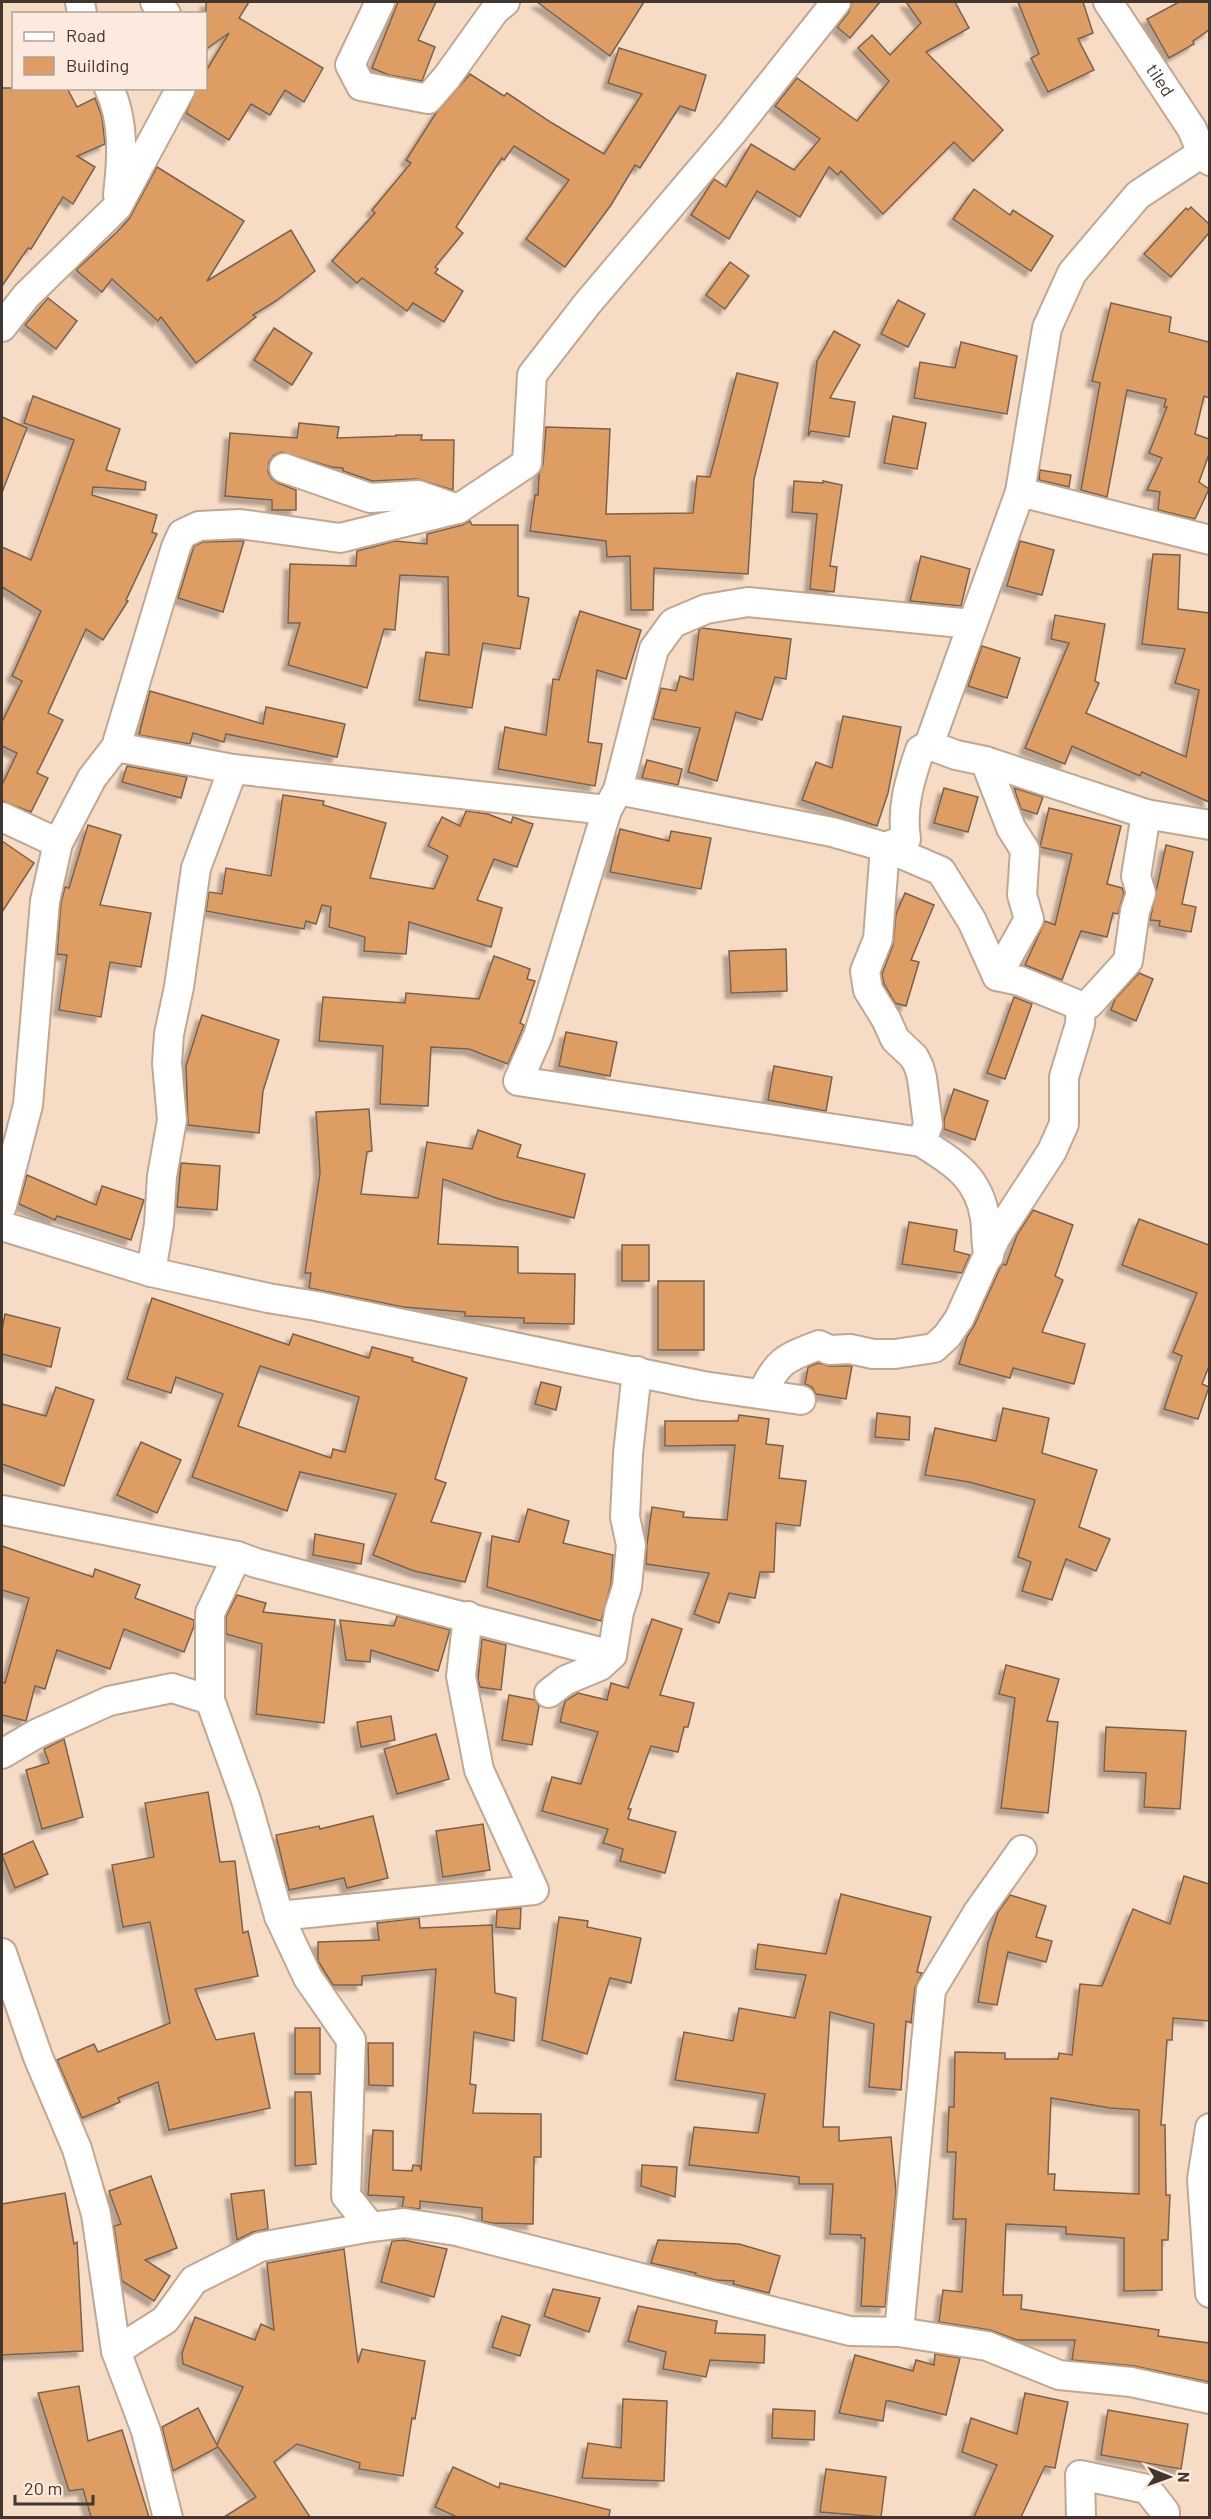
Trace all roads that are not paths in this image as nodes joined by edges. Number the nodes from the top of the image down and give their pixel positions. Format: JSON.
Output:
{"nodes":[{"id":1,"x":380,"y":2,"type":"edge"},
{"id":2,"x":505,"y":2,"type":"edge"},
{"id":3,"x":836,"y":2,"type":"edge"},
{"id":4,"x":1108,"y":2,"type":"edge"},
{"id":5,"x":110,"y":90,"type":"edge"},
{"id":6,"x":180,"y":90,"type":"edge"},
{"id":7,"x":1206,"y":157,"type":"edge"},
{"id":8,"x":117,"y":207,"type":"junction"},
{"id":9,"x":2,"y":327,"type":"edge"},
{"id":10,"x":284,"y":468,"type":"dead end"},
{"id":11,"x":1020,"y":492,"type":"junction"},
{"id":12,"x":458,"y":509,"type":"junction"},
{"id":13,"x":1209,"y":540,"type":"edge"},
{"id":14,"x":972,"y":624,"type":"junction"},
{"id":15,"x":929,"y":745,"type":"junction"},
{"id":16,"x":116,"y":747,"type":"junction"},
{"id":17,"x":985,"y":760,"type":"junction"},
{"id":18,"x":233,"y":769,"type":"junction"},
{"id":19,"x":612,"y":800,"type":"junction"},
{"id":20,"x":1146,"y":814,"type":"junction"},
{"id":21,"x":2,"y":817,"type":"edge"},
{"id":22,"x":1209,"y":825,"type":"edge"},
{"id":23,"x":58,"y":843,"type":"junction"},
{"id":24,"x":885,"y":847,"type":"junction"},
{"id":25,"x":997,"y":976,"type":"junction"},
{"id":26,"x":1081,"y":1006,"type":"junction"},
{"id":27,"x":921,"y":1142,"type":"junction"},
{"id":28,"x":2,"y":1206,"type":"edge"},
{"id":29,"x":2,"y":1226,"type":"edge"},
{"id":30,"x":988,"y":1256,"type":"junction"},
{"id":31,"x":151,"y":1272,"type":"junction"},
{"id":32,"x":637,"y":1371,"type":"junction"},
{"id":33,"x":762,"y":1394,"type":"junction"},
{"id":34,"x":801,"y":1400,"type":"dead end"},
{"id":35,"x":2,"y":1510,"type":"edge"},
{"id":36,"x":237,"y":1556,"type":"junction"},
{"id":37,"x":468,"y":1616,"type":"junction"},
{"id":38,"x":612,"y":1655,"type":"junction"},
{"id":39,"x":549,"y":1693,"type":"dead end"},
{"id":40,"x":210,"y":1700,"type":"junction"},
{"id":41,"x":2,"y":1754,"type":"edge"},
{"id":42,"x":1022,"y":1850,"type":"dead end"},
{"id":43,"x":279,"y":1916,"type":"junction"},
{"id":44,"x":2,"y":1953,"type":"edge"},
{"id":45,"x":1209,"y":2128,"type":"edge"},
{"id":46,"x":370,"y":2227,"type":"junction"},
{"id":47,"x":1209,"y":2293,"type":"edge"},
{"id":48,"x":899,"y":2332,"type":"junction"},
{"id":49,"x":116,"y":2351,"type":"junction"},
{"id":50,"x":1209,"y":2399,"type":"edge"},
{"id":51,"x":168,"y":2517,"type":"edge"},
{"id":52,"x":1082,"y":2517,"type":"edge"},
{"id":53,"x":1165,"y":2517,"type":"edge"}],
"edges":[{"from":1,"to":2,"type":"street"},
{"from":3,"to":12,"type":"street"},
{"from":4,"to":7,"type":"street","name":"tiled"},
{"from":5,"to":8,"type":"street"},
{"from":6,"to":8,"type":"street"},
{"from":7,"to":11,"type":"street"},
{"from":8,"to":9,"type":"street"},
{"from":10,"to":12,"type":"street"},
{"from":11,"to":13,"type":"street"},
{"from":11,"to":14,"type":"street"},
{"from":12,"to":16,"type":"street"},
{"from":14,"to":15,"type":"street"},
{"from":14,"to":19,"type":"street"},
{"from":15,"to":17,"type":"street"},
{"from":15,"to":24,"type":"street"},
{"from":16,"to":18,"type":"street"},
{"from":16,"to":23,"type":"street"},
{"from":17,"to":20,"type":"street"},
{"from":17,"to":25,"type":"street"},
{"from":18,"to":19,"type":"street"},
{"from":18,"to":31,"type":"street"},
{"from":19,"to":24,"type":"street"},
{"from":19,"to":27,"type":"street"},
{"from":20,"to":22,"type":"street"},
{"from":20,"to":26,"type":"street"},
{"from":21,"to":23,"type":"street"},
{"from":23,"to":28,"type":"street"},
{"from":24,"to":25,"type":"street"},
{"from":24,"to":27,"type":"street"},
{"from":25,"to":26,"type":"street"},
{"from":26,"to":30,"type":"street"},
{"from":27,"to":30,"type":"street"},
{"from":29,"to":31,"type":"street"},
{"from":30,"to":33,"type":"street"},
{"from":31,"to":32,"type":"street"},
{"from":32,"to":33,"type":"street"},
{"from":32,"to":38,"type":"street"},
{"from":33,"to":34,"type":"street"},
{"from":35,"to":36,"type":"street"},
{"from":36,"to":37,"type":"street"},
{"from":36,"to":40,"type":"street"},
{"from":37,"to":38,"type":"street"},
{"from":37,"to":43,"type":"street"},
{"from":38,"to":39,"type":"street"},
{"from":40,"to":41,"type":"street"},
{"from":40,"to":43,"type":"street"},
{"from":42,"to":48,"type":"street"},
{"from":43,"to":46,"type":"street"},
{"from":44,"to":49,"type":"street"},
{"from":45,"to":47,"type":"street"},
{"from":46,"to":48,"type":"street"},
{"from":46,"to":49,"type":"street"},
{"from":48,"to":50,"type":"street"},
{"from":49,"to":51,"type":"street"},
{"from":52,"to":53,"type":"street"}]}
